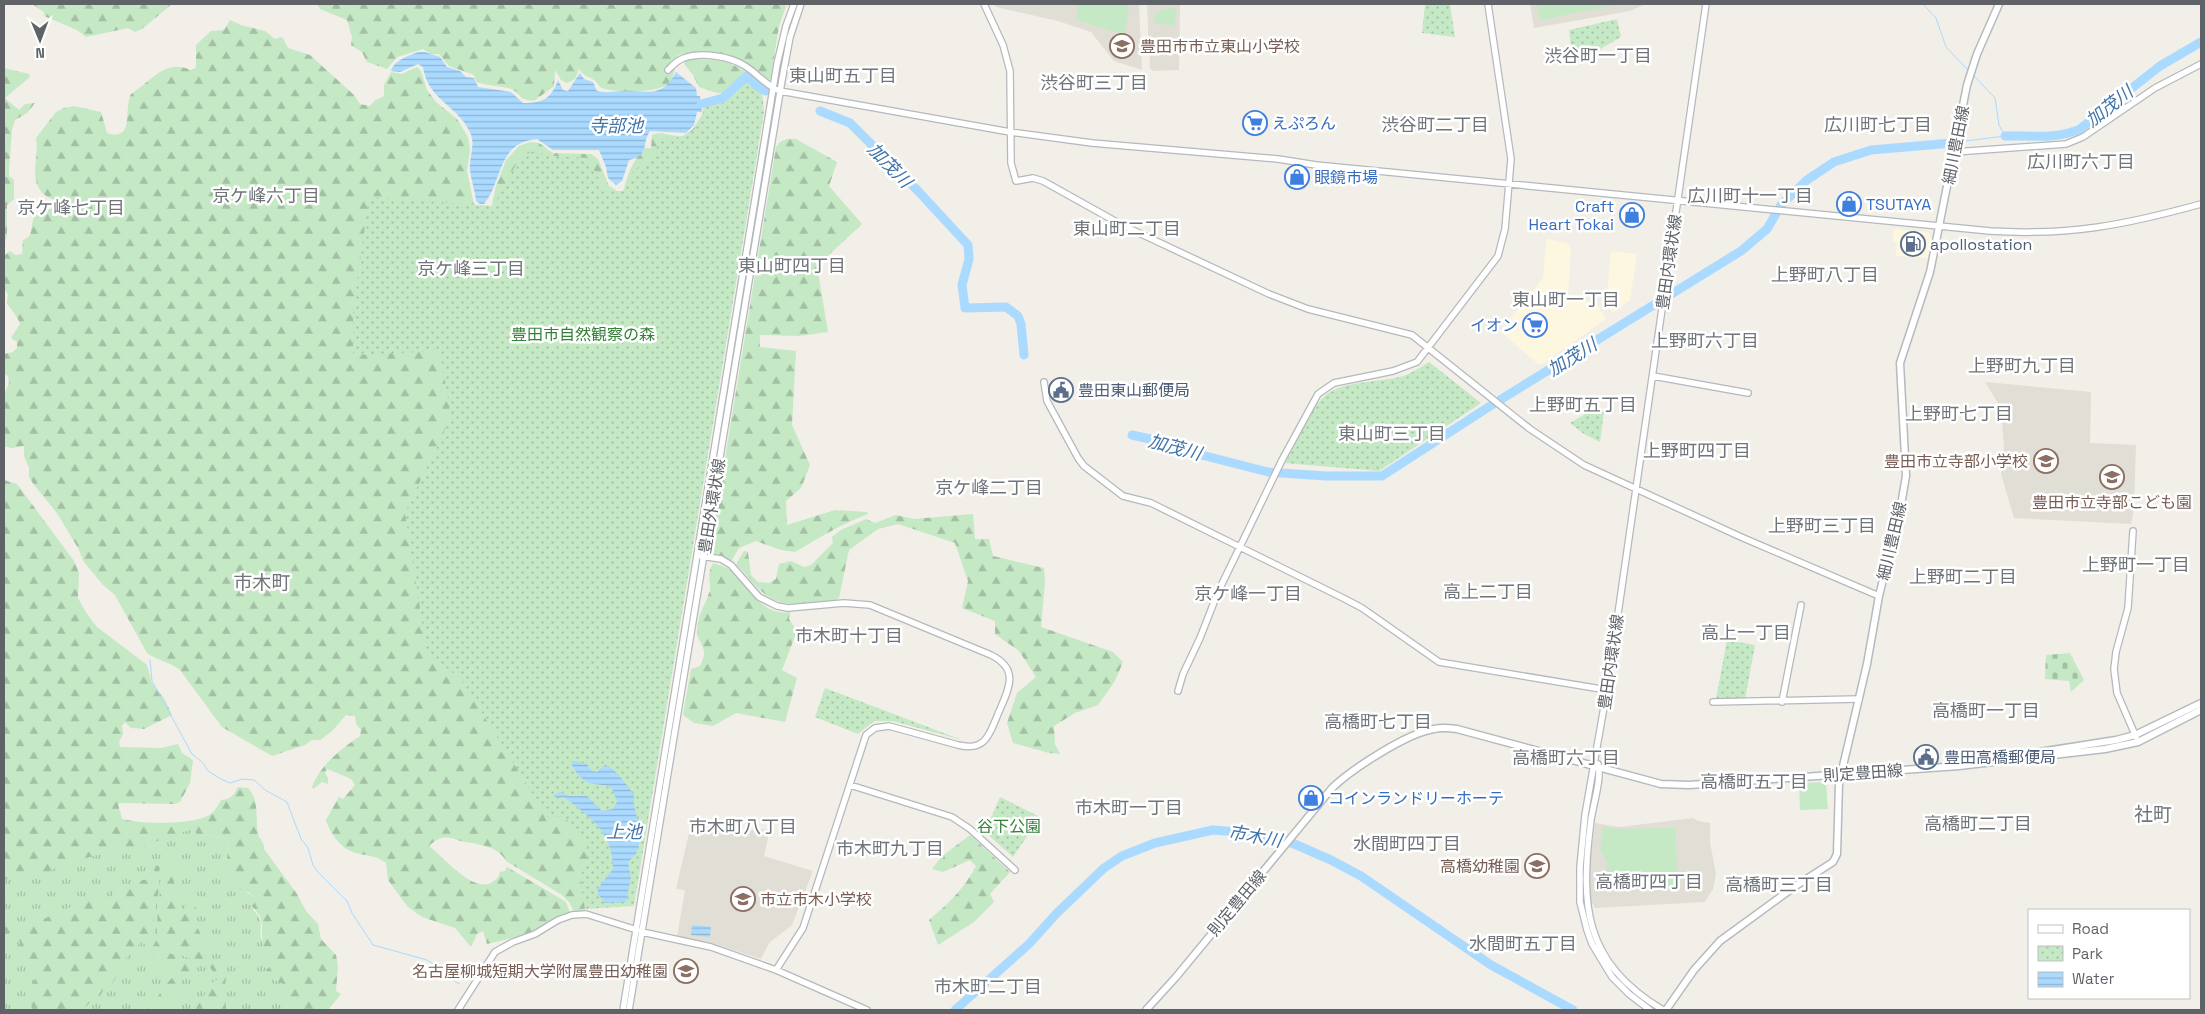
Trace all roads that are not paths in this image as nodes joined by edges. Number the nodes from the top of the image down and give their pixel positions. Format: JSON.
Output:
{"nodes":[{"id":1,"x":794,"y":4,"type":"edge"},
{"id":2,"x":801,"y":4,"type":"edge"},
{"id":3,"x":984,"y":4,"type":"edge"},
{"id":4,"x":1488,"y":4,"type":"edge"},
{"id":5,"x":1706,"y":4,"type":"edge"},
{"id":6,"x":1999,"y":4,"type":"edge"},
{"id":7,"x":2201,"y":64,"type":"edge"},
{"id":8,"x":668,"y":70,"type":"dead end"},
{"id":9,"x":774,"y":88,"type":"junction"},
{"id":10,"x":780,"y":90,"type":"junction"},
{"id":11,"x":1010,"y":132,"type":"junction"},
{"id":12,"x":1956,"y":149,"type":"junction"},
{"id":13,"x":1509,"y":183,"type":"junction"},
{"id":14,"x":1677,"y":200,"type":"junction"},
{"id":15,"x":2201,"y":204,"type":"edge"},
{"id":16,"x":1940,"y":226,"type":"junction"},
{"id":17,"x":1429,"y":347,"type":"junction"},
{"id":18,"x":1653,"y":376,"type":"junction"},
{"id":19,"x":1044,"y":382,"type":"dead end"},
{"id":20,"x":1748,"y":393,"type":"dead end"},
{"id":21,"x":1636,"y":489,"type":"junction"},
{"id":22,"x":2133,"y":531,"type":"dead end"},
{"id":23,"x":1239,"y":548,"type":"junction"},
{"id":24,"x":701,"y":556,"type":"junction"},
{"id":25,"x":1879,"y":596,"type":"junction"},
{"id":26,"x":1801,"y":605,"type":"dead end"},
{"id":27,"x":1607,"y":690,"type":"junction"},
{"id":28,"x":1178,"y":691,"type":"dead end"},
{"id":29,"x":1859,"y":698,"type":"junction"},
{"id":30,"x":1713,"y":702,"type":"dead end"},
{"id":31,"x":1782,"y":702,"type":"junction"},
{"id":32,"x":2201,"y":703,"type":"edge"},
{"id":33,"x":2201,"y":710,"type":"edge"},
{"id":34,"x":2137,"y":738,"type":"junction"},
{"id":35,"x":1596,"y":767,"type":"junction"},
{"id":36,"x":1841,"y":776,"type":"junction"},
{"id":37,"x":850,"y":785,"type":"junction"},
{"id":38,"x":1015,"y":870,"type":"dead end"},
{"id":39,"x":639,"y":931,"type":"junction"},
{"id":40,"x":776,"y":970,"type":"junction"},
{"id":41,"x":458,"y":1010,"type":"edge"},
{"id":42,"x":623,"y":1010,"type":"edge"},
{"id":43,"x":629,"y":1010,"type":"edge"},
{"id":44,"x":867,"y":1010,"type":"edge"},
{"id":45,"x":1146,"y":1010,"type":"edge"},
{"id":46,"x":1650,"y":1010,"type":"edge"},
{"id":47,"x":1665,"y":1010,"type":"edge"}],
"edges":[{"from":1,"to":9,"type":"street","name":"豊田外環状線"},
{"from":2,"to":10,"type":"street","name":"豊田外環状線"},
{"from":3,"to":11,"type":"street"},
{"from":4,"to":13,"type":"street"},
{"from":5,"to":14,"type":"street","name":"豊田内環状線"},
{"from":6,"to":12,"type":"main road","name":"細川豊田線"},
{"from":7,"to":12,"type":"street"},
{"from":8,"to":9,"type":"street"},
{"from":9,"to":10,"type":"street"},
{"from":9,"to":24,"type":"street","name":"豊田外環状線"},
{"from":10,"to":11,"type":"street"},
{"from":10,"to":24,"type":"street","name":"豊田外環状線"},
{"from":11,"to":13,"type":"street"},
{"from":11,"to":17,"type":"street"},
{"from":12,"to":16,"type":"main road","name":"細川豊田線"},
{"from":13,"to":14,"type":"street"},
{"from":13,"to":17,"type":"street"},
{"from":14,"to":16,"type":"street"},
{"from":14,"to":18,"type":"street","name":"豊田内環状線"},
{"from":15,"to":16,"type":"street"},
{"from":16,"to":25,"type":"main road","name":"細川豊田線"},
{"from":17,"to":21,"type":"street"},
{"from":17,"to":23,"type":"street"},
{"from":18,"to":20,"type":"street"},
{"from":18,"to":21,"type":"street","name":"豊田内環状線"},
{"from":19,"to":23,"type":"street"},
{"from":21,"to":25,"type":"street"},
{"from":21,"to":27,"type":"street","name":"豊田内環状線"},
{"from":22,"to":34,"type":"street"},
{"from":23,"to":27,"type":"street"},
{"from":23,"to":28,"type":"street"},
{"from":24,"to":37,"type":"street"},
{"from":24,"to":39,"type":"street","name":"豊田外環状線"},
{"from":25,"to":29,"type":"main road","name":"細川豊田線"},
{"from":26,"to":31,"type":"street"},
{"from":27,"to":35,"type":"street","name":"豊田内環状線"},
{"from":29,"to":31,"type":"street"},
{"from":29,"to":36,"type":"main road","name":"細川豊田線"},
{"from":30,"to":31,"type":"street"},
{"from":32,"to":34,"type":"main road","name":"則定豊田線"},
{"from":33,"to":34,"type":"main road","name":"則定豊田線"},
{"from":34,"to":36,"type":"main road","name":"則定豊田線"},
{"from":35,"to":36,"type":"main road","name":"則定豊田線"},
{"from":35,"to":45,"type":"main road","name":"則定豊田線"},
{"from":35,"to":46,"type":"street","name":"豊田内環状線"},
{"from":35,"to":47,"type":"street","name":"豊田内環状線"},
{"from":36,"to":47,"type":"main road","name":"細川豊田線"},
{"from":37,"to":38,"type":"street"},
{"from":37,"to":40,"type":"street"},
{"from":39,"to":40,"type":"street"},
{"from":39,"to":41,"type":"street"},
{"from":39,"to":42,"type":"street","name":"豊田外環状線"},
{"from":39,"to":43,"type":"street","name":"豊田外環状線"},
{"from":40,"to":44,"type":"street"}]}
